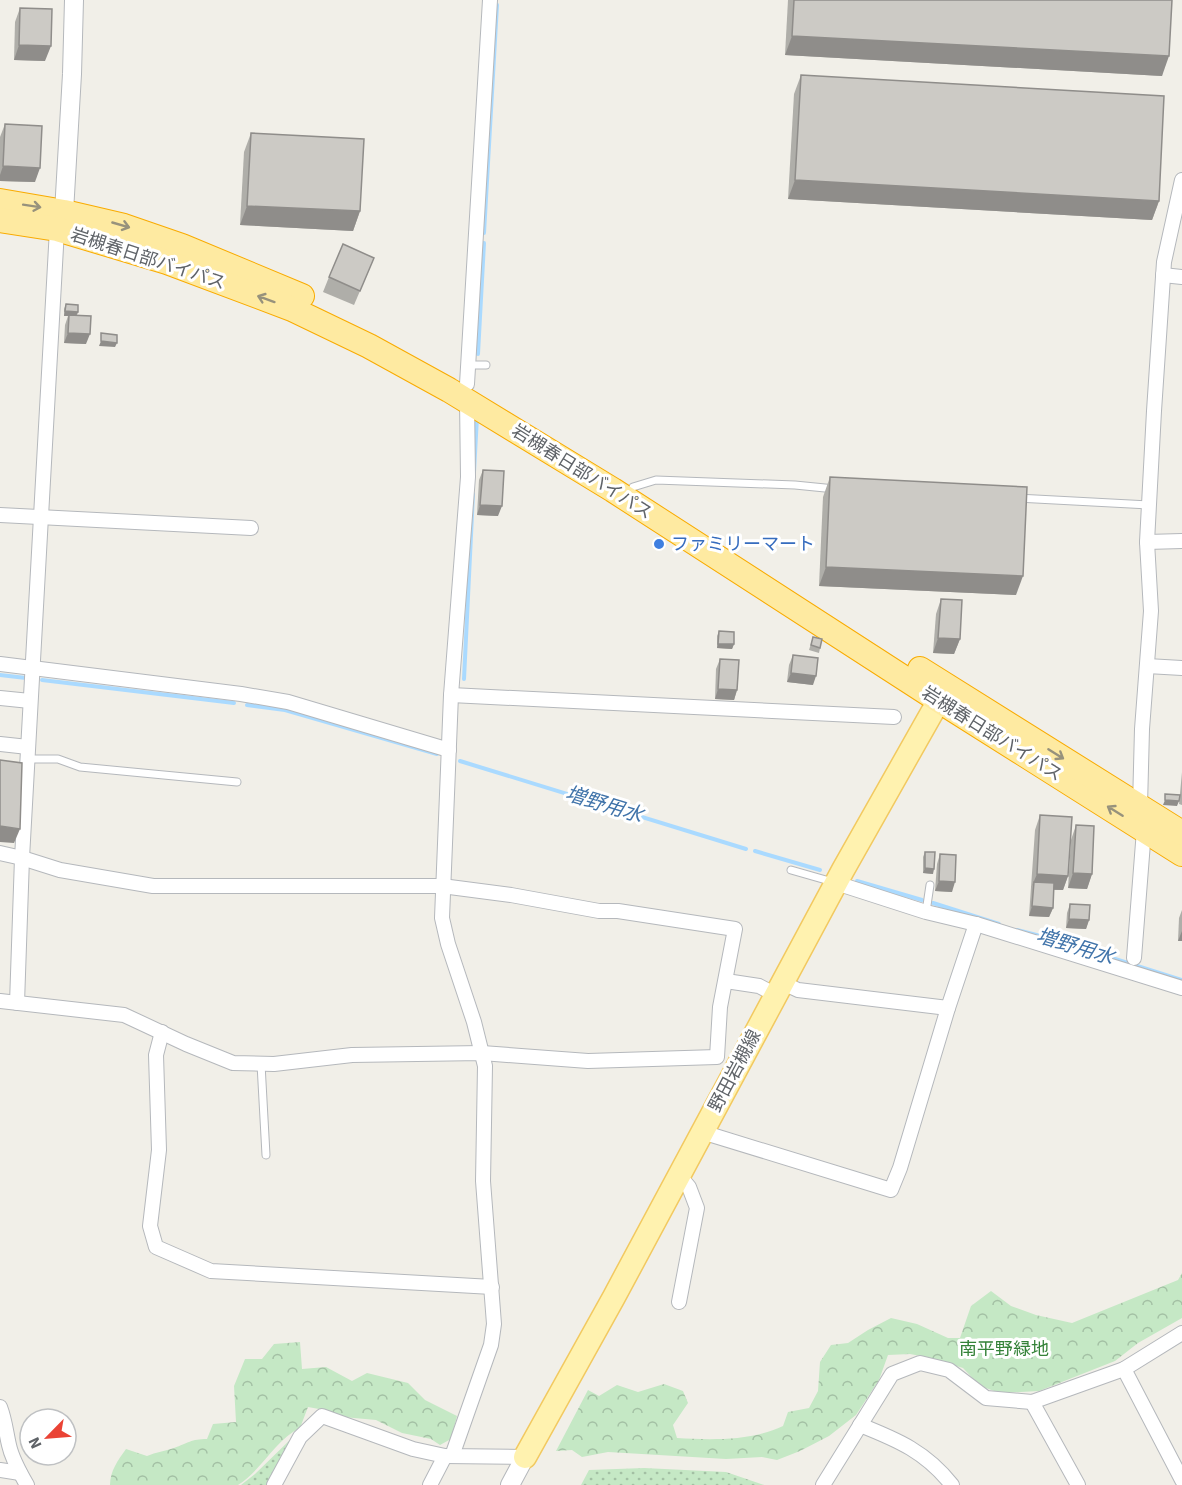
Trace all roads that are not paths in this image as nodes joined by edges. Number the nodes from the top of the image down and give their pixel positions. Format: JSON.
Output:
{"nodes":[{"id":1,"x":74,"y":0,"type":"edge"},
{"id":2,"x":490,"y":0,"type":"edge"},
{"id":3,"x":1182,"y":180,"type":"edge"},
{"id":4,"x":0,"y":201,"type":"edge"},
{"id":5,"x":0,"y":220,"type":"edge"},
{"id":6,"x":60,"y":220,"type":"junction"},
{"id":7,"x":1163,"y":275,"type":"junction"},
{"id":8,"x":1182,"y":277,"type":"edge"},
{"id":9,"x":486,"y":365,"type":"dead end"},
{"id":10,"x":468,"y":383,"type":"junction"},
{"id":11,"x":633,"y":487,"type":"junction"},
{"id":12,"x":839,"y":489,"type":"edge"},
{"id":13,"x":1006,"y":498,"type":"edge"},
{"id":14,"x":1149,"y":505,"type":"junction"},
{"id":15,"x":0,"y":515,"type":"edge"},
{"id":16,"x":42,"y":517,"type":"junction"},
{"id":17,"x":251,"y":528,"type":"dead end"},
{"id":18,"x":1182,"y":541,"type":"edge"},
{"id":19,"x":1147,"y":542,"type":"junction"},
{"id":20,"x":0,"y":664,"type":"edge"},
{"id":21,"x":1147,"y":666,"type":"junction"},
{"id":22,"x":32,"y":668,"type":"junction"},
{"id":23,"x":1182,"y":668,"type":"edge"},
{"id":24,"x":943,"y":693,"type":"junction"},
{"id":25,"x":451,"y":695,"type":"junction"},
{"id":26,"x":0,"y":698,"type":"edge"},
{"id":27,"x":30,"y":701,"type":"junction"},
{"id":28,"x":894,"y":717,"type":"dead end"},
{"id":29,"x":0,"y":744,"type":"edge"},
{"id":30,"x":449,"y":750,"type":"junction"},
{"id":31,"x":27,"y":753,"type":"junction"},
{"id":32,"x":237,"y":782,"type":"dead end"},
{"id":33,"x":1142,"y":818,"type":"junction"},
{"id":34,"x":1182,"y":833,"type":"edge"},
{"id":35,"x":0,"y":853,"type":"edge"},
{"id":36,"x":1182,"y":854,"type":"edge"},
{"id":37,"x":21,"y":858,"type":"junction"},
{"id":38,"x":791,"y":870,"type":"dead end"},
{"id":39,"x":836,"y":883,"type":"junction"},
{"id":40,"x":930,"y":885,"type":"dead end"},
{"id":41,"x":442,"y":886,"type":"junction"},
{"id":42,"x":926,"y":912,"type":"junction"},
{"id":43,"x":976,"y":924,"type":"junction"},
{"id":44,"x":1134,"y":958,"type":"dead end"},
{"id":45,"x":726,"y":981,"type":"junction"},
{"id":46,"x":1182,"y":987,"type":"edge"},
{"id":47,"x":779,"y":989,"type":"junction"},
{"id":48,"x":0,"y":1001,"type":"edge"},
{"id":49,"x":17,"y":1003,"type":"junction"},
{"id":50,"x":948,"y":1008,"type":"junction"},
{"id":51,"x":162,"y":1032,"type":"junction"},
{"id":52,"x":717,"y":1044,"type":"junction"},
{"id":53,"x":745,"y":1052,"type":"junction"},
{"id":54,"x":483,"y":1053,"type":"junction"},
{"id":55,"x":261,"y":1064,"type":"junction"},
{"id":56,"x":702,"y":1132,"type":"junction"},
{"id":57,"x":266,"y":1155,"type":"dead end"},
{"id":58,"x":679,"y":1175,"type":"junction"},
{"id":59,"x":492,"y":1287,"type":"junction"},
{"id":60,"x":679,"y":1302,"type":"dead end"},
{"id":61,"x":1182,"y":1333,"type":"edge"},
{"id":62,"x":1124,"y":1369,"type":"junction"},
{"id":63,"x":1032,"y":1402,"type":"junction"},
{"id":64,"x":0,"y":1407,"type":"edge"},
{"id":65,"x":860,"y":1425,"type":"junction"},
{"id":66,"x":449,"y":1456,"type":"junction"},
{"id":67,"x":525,"y":1458,"type":"junction"},
{"id":68,"x":0,"y":1470,"type":"edge"},
{"id":69,"x":23,"y":1479,"type":"edge"},
{"id":70,"x":1182,"y":1480,"type":"edge"},
{"id":71,"x":274,"y":1485,"type":"edge"},
{"id":72,"x":430,"y":1485,"type":"edge"},
{"id":73,"x":510,"y":1485,"type":"edge"},
{"id":74,"x":823,"y":1485,"type":"edge"},
{"id":75,"x":952,"y":1485,"type":"edge"},
{"id":76,"x":1078,"y":1485,"type":"edge"}],
"edges":[{"from":1,"to":6,"type":"street"},
{"from":2,"to":10,"type":"street"},
{"from":3,"to":7,"type":"street"},
{"from":4,"to":6,"type":"highway","name":"岩槻春日部バイパス","one_way":true},
{"from":5,"to":6,"type":"highway","name":"岩槻春日部バイパス"},
{"from":6,"to":10,"type":"highway","name":"岩槻春日部バイパス"},
{"from":6,"to":16,"type":"street"},
{"from":7,"to":8,"type":"street"},
{"from":7,"to":14,"type":"street"},
{"from":9,"to":10,"type":"lane"},
{"from":10,"to":11,"type":"highway","name":"岩槻春日部バイパス"},
{"from":10,"to":24,"type":"highway","name":"岩槻春日部バイパス"},
{"from":10,"to":25,"type":"street"},
{"from":11,"to":12,"type":"lane"},
{"from":11,"to":24,"type":"highway","name":"岩槻春日部バイパス"},
{"from":13,"to":14,"type":"lane"},
{"from":14,"to":19,"type":"street"},
{"from":15,"to":16,"type":"street"},
{"from":16,"to":17,"type":"street"},
{"from":16,"to":22,"type":"street"},
{"from":18,"to":19,"type":"street"},
{"from":19,"to":21,"type":"street"},
{"from":20,"to":22,"type":"street"},
{"from":21,"to":23,"type":"street"},
{"from":21,"to":33,"type":"street"},
{"from":22,"to":27,"type":"street"},
{"from":22,"to":30,"type":"street"},
{"from":24,"to":33,"type":"highway","name":"岩槻春日部バイパス"},
{"from":24,"to":39,"type":"main road","name":"野田岩槻線"},
{"from":25,"to":28,"type":"street"},
{"from":25,"to":30,"type":"street"},
{"from":26,"to":27,"type":"street"},
{"from":27,"to":31,"type":"street"},
{"from":29,"to":31,"type":"street"},
{"from":30,"to":41,"type":"street"},
{"from":31,"to":32,"type":"lane"},
{"from":31,"to":37,"type":"street"},
{"from":33,"to":34,"type":"highway","name":"岩槻春日部バイパス"},
{"from":33,"to":36,"type":"highway","name":"岩槻春日部バイパス"},
{"from":33,"to":44,"type":"street"},
{"from":35,"to":37,"type":"street"},
{"from":37,"to":41,"type":"street"},
{"from":37,"to":49,"type":"street"},
{"from":38,"to":39,"type":"lane"},
{"from":39,"to":42,"type":"street"},
{"from":39,"to":47,"type":"main road","name":"野田岩槻線"},
{"from":40,"to":42,"type":"lane"},
{"from":41,"to":45,"type":"street"},
{"from":41,"to":54,"type":"street"},
{"from":42,"to":43,"type":"street"},
{"from":43,"to":46,"type":"street"},
{"from":43,"to":50,"type":"street"},
{"from":45,"to":47,"type":"street"},
{"from":45,"to":52,"type":"street"},
{"from":47,"to":50,"type":"street"},
{"from":47,"to":53,"type":"main road","name":"野田岩槻線"},
{"from":48,"to":49,"type":"street"},
{"from":49,"to":51,"type":"street"},
{"from":50,"to":56,"type":"street"},
{"from":51,"to":55,"type":"street"},
{"from":51,"to":59,"type":"street"},
{"from":52,"to":53,"type":"street"},
{"from":52,"to":54,"type":"street"},
{"from":53,"to":56,"type":"main road","name":"野田岩槻線"},
{"from":54,"to":55,"type":"street"},
{"from":54,"to":59,"type":"street"},
{"from":55,"to":57,"type":"lane"},
{"from":56,"to":58,"type":"main road","name":"野田岩槻線"},
{"from":58,"to":60,"type":"street"},
{"from":58,"to":67,"type":"main road","name":"野田岩槻線"},
{"from":59,"to":66,"type":"street"},
{"from":61,"to":62,"type":"street"},
{"from":62,"to":63,"type":"street"},
{"from":62,"to":70,"type":"street"},
{"from":63,"to":65,"type":"street"},
{"from":63,"to":76,"type":"street"},
{"from":64,"to":69,"type":"street"},
{"from":65,"to":74,"type":"street"},
{"from":65,"to":75,"type":"street"},
{"from":66,"to":67,"type":"street"},
{"from":66,"to":71,"type":"street"},
{"from":66,"to":72,"type":"street"},
{"from":67,"to":73,"type":"street"},
{"from":68,"to":69,"type":"street"}]}
